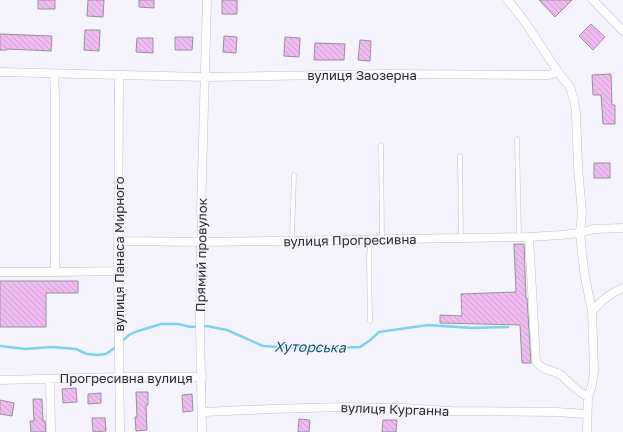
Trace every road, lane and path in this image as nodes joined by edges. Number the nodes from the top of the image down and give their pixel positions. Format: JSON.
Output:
{"nodes":[{"id":1,"x":207,"y":0,"type":"edge"},
{"id":2,"x":508,"y":0,"type":"edge"},
{"id":3,"x":594,"y":0,"type":"edge"},
{"id":4,"x":623,"y":31,"type":"edge"},
{"id":5,"x":0,"y":72,"type":"edge"},
{"id":6,"x":558,"y":72,"type":"junction"},
{"id":7,"x":54,"y":74,"type":"junction"},
{"id":8,"x":119,"y":75,"type":"junction"},
{"id":9,"x":204,"y":77,"type":"junction"},
{"id":10,"x":517,"y":140,"type":"dead end"},
{"id":11,"x":381,"y":145,"type":"dead end"},
{"id":12,"x":460,"y":156,"type":"dead end"},
{"id":13,"x":294,"y":175,"type":"dead end"},
{"id":14,"x":623,"y":228,"type":"edge"},
{"id":15,"x":580,"y":233,"type":"junction"},
{"id":16,"x":519,"y":236,"type":"junction"},
{"id":17,"x":529,"y":237,"type":"junction"},
{"id":18,"x":461,"y":238,"type":"junction"},
{"id":19,"x":370,"y":239,"type":"junction"},
{"id":20,"x":382,"y":239,"type":"junction"},
{"id":21,"x":292,"y":240,"type":"junction"},
{"id":22,"x":118,"y":241,"type":"junction"},
{"id":23,"x":200,"y":242,"type":"junction"},
{"id":24,"x":118,"y":271,"type":"junction"},
{"id":25,"x":0,"y":272,"type":"edge"},
{"id":26,"x":55,"y":272,"type":"junction"},
{"id":27,"x":623,"y":288,"type":"edge"},
{"id":28,"x":592,"y":311,"type":"junction"},
{"id":29,"x":370,"y":321,"type":"dead end"},
{"id":30,"x":120,"y":377,"type":"junction"},
{"id":31,"x":202,"y":377,"type":"junction"},
{"id":32,"x":50,"y":378,"type":"junction"},
{"id":33,"x":0,"y":380,"type":"edge"},
{"id":34,"x":588,"y":397,"type":"junction"},
{"id":35,"x":202,"y":412,"type":"junction"},
{"id":36,"x":588,"y":414,"type":"junction"},
{"id":37,"x":51,"y":432,"type":"edge"},
{"id":38,"x":120,"y":432,"type":"edge"},
{"id":39,"x":202,"y":432,"type":"edge"},
{"id":40,"x":587,"y":432,"type":"edge"}],
"edges":[{"from":1,"to":9,"type":"street","name":"Прямий провулок"},
{"from":2,"to":6,"type":"street"},
{"from":3,"to":4,"type":"street"},
{"from":5,"to":7,"type":"street","name":"вулиця Заозерна"},
{"from":6,"to":9,"type":"street","name":"вулиця Заозерна"},
{"from":6,"to":15,"type":"street"},
{"from":7,"to":8,"type":"street","name":"вулиця Заозерна"},
{"from":7,"to":26,"type":"street"},
{"from":8,"to":9,"type":"street","name":"вулиця Заозерна"},
{"from":8,"to":22,"type":"street","name":"вулиця Панаса Мирного"},
{"from":9,"to":23,"type":"street","name":"Прямий провулок"},
{"from":10,"to":16,"type":"lane"},
{"from":11,"to":20,"type":"lane"},
{"from":12,"to":18,"type":"lane"},
{"from":13,"to":21,"type":"lane"},
{"from":14,"to":15,"type":"street","name":"вулиця Прогресивна"},
{"from":15,"to":17,"type":"street","name":"вулиця Прогресивна"},
{"from":15,"to":28,"type":"street"},
{"from":16,"to":17,"type":"street","name":"вулиця Прогресивна"},
{"from":16,"to":18,"type":"street","name":"вулиця Прогресивна"},
{"from":17,"to":34,"type":"street"},
{"from":18,"to":20,"type":"street","name":"вулиця Прогресивна"},
{"from":19,"to":20,"type":"street","name":"вулиця Прогресивна"},
{"from":19,"to":21,"type":"street","name":"вулиця Прогресивна"},
{"from":19,"to":29,"type":"lane"},
{"from":21,"to":23,"type":"street","name":"вулиця Прогресивна"},
{"from":22,"to":23,"type":"street","name":"вулиця Прогресивна"},
{"from":22,"to":24,"type":"street","name":"вулиця Панаса Мирного"},
{"from":23,"to":31,"type":"street","name":"Прямий провулок"},
{"from":24,"to":26,"type":"street"},
{"from":24,"to":30,"type":"street","name":"вулиця Панаса Мирного"},
{"from":25,"to":26,"type":"street"},
{"from":27,"to":28,"type":"street"},
{"from":28,"to":34,"type":"street"},
{"from":30,"to":31,"type":"street","name":"Прогресивна вулиця"},
{"from":30,"to":32,"type":"street","name":"Прогресивна вулиця"},
{"from":30,"to":38,"type":"street","name":"вулиця Панаса Мирного"},
{"from":31,"to":35,"type":"street","name":"Прямий провулок"},
{"from":32,"to":33,"type":"street","name":"Прогресивна вулиця"},
{"from":32,"to":37,"type":"street","name":"Прогресивна вулиця"},
{"from":34,"to":36,"type":"street"},
{"from":35,"to":36,"type":"street","name":"вулиця Курганна"},
{"from":35,"to":39,"type":"street","name":"Прямий провулок"},
{"from":36,"to":40,"type":"street"}]}
